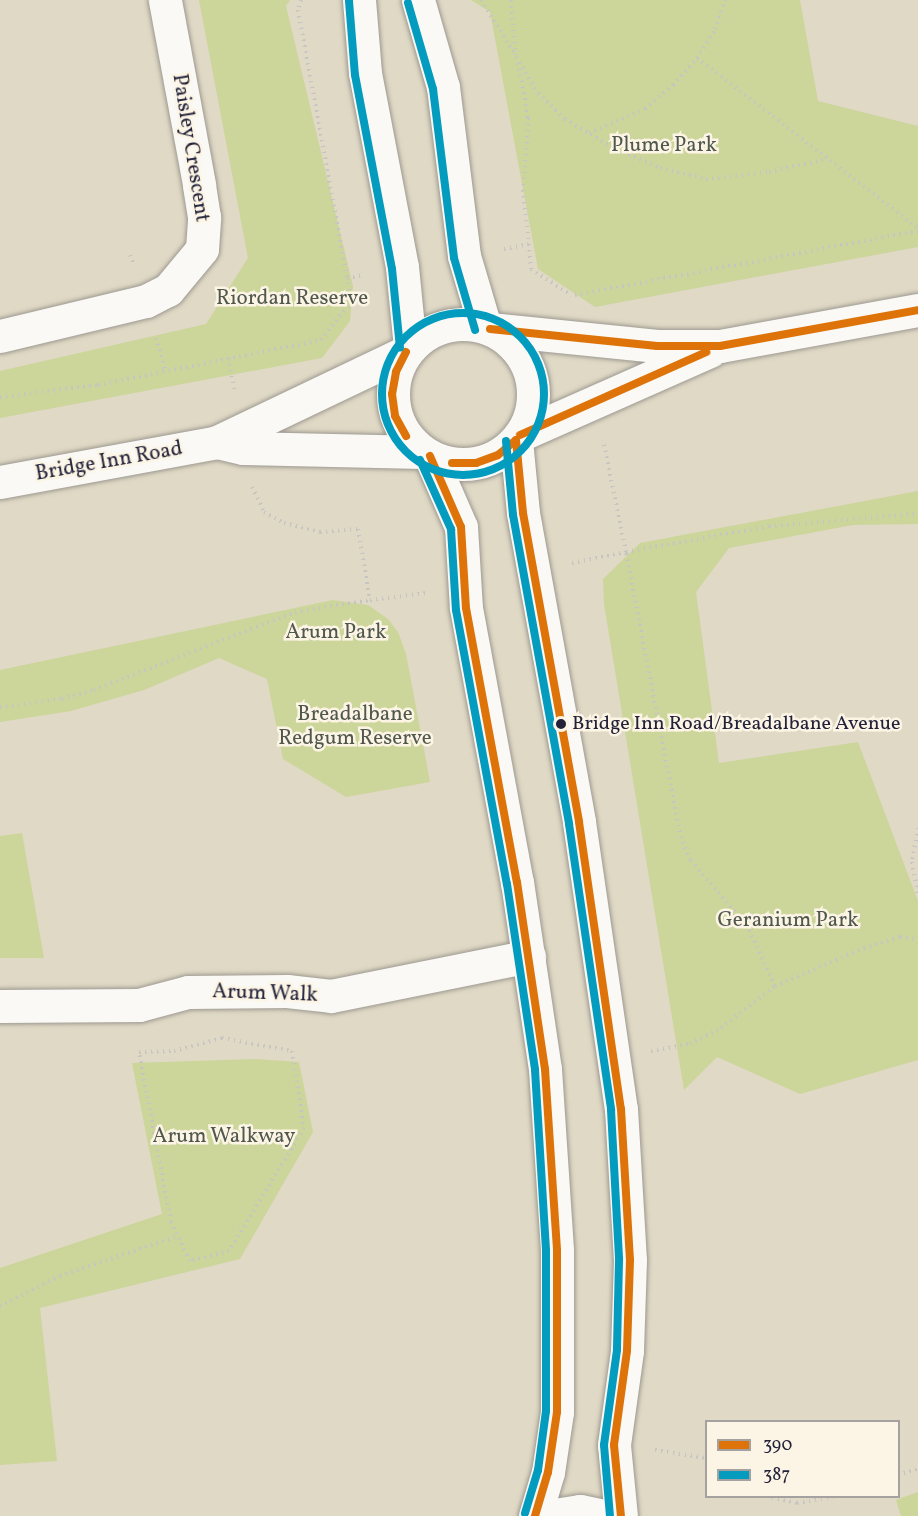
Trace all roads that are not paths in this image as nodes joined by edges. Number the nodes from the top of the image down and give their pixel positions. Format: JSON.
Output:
{"nodes":[{"id":1,"x":165,"y":0,"type":"edge"},
{"id":2,"x":359,"y":0,"type":"edge"},
{"id":3,"x":418,"y":0,"type":"edge"},
{"id":4,"x":918,"y":310,"type":"edge"},
{"id":5,"x":488,"y":328,"type":"junction"},
{"id":6,"x":0,"y":336,"type":"edge"},
{"id":7,"x":720,"y":346,"type":"junction"},
{"id":8,"x":408,"y":350,"type":"junction"},
{"id":9,"x":518,"y":437,"type":"junction"},
{"id":10,"x":217,"y":442,"type":"junction"},
{"id":11,"x":426,"y":454,"type":"junction"},
{"id":12,"x":0,"y":482,"type":"edge"},
{"id":13,"x":529,"y":956,"type":"junction"},
{"id":14,"x":0,"y":1006,"type":"edge"},
{"id":15,"x":535,"y":1516,"type":"edge"},
{"id":16,"x":548,"y":1516,"type":"edge"},
{"id":17,"x":603,"y":1516,"type":"edge"},
{"id":18,"x":621,"y":1516,"type":"edge"}],
"edges":[{"from":1,"to":6,"type":"street","name":"Paisley Crescent"},
{"from":2,"to":8,"type":"street"},
{"from":3,"to":5,"type":"street"},
{"from":4,"to":7,"type":"street"},
{"from":5,"to":7,"type":"street"},
{"from":5,"to":8,"type":"street"},
{"from":5,"to":9,"type":"street"},
{"from":7,"to":9,"type":"street"},
{"from":8,"to":10,"type":"street","name":"Bridge Inn Road"},
{"from":8,"to":11,"type":"street"},
{"from":9,"to":11,"type":"street"},
{"from":9,"to":18,"type":"street"},
{"from":10,"to":11,"type":"street","name":"Bridge Inn Road"},
{"from":10,"to":12,"type":"street","name":"Bridge Inn Road"},
{"from":11,"to":13,"type":"street"},
{"from":13,"to":14,"type":"street","name":"Arum Walk"},
{"from":13,"to":15,"type":"street"},
{"from":16,"to":17,"type":"street"}]}
